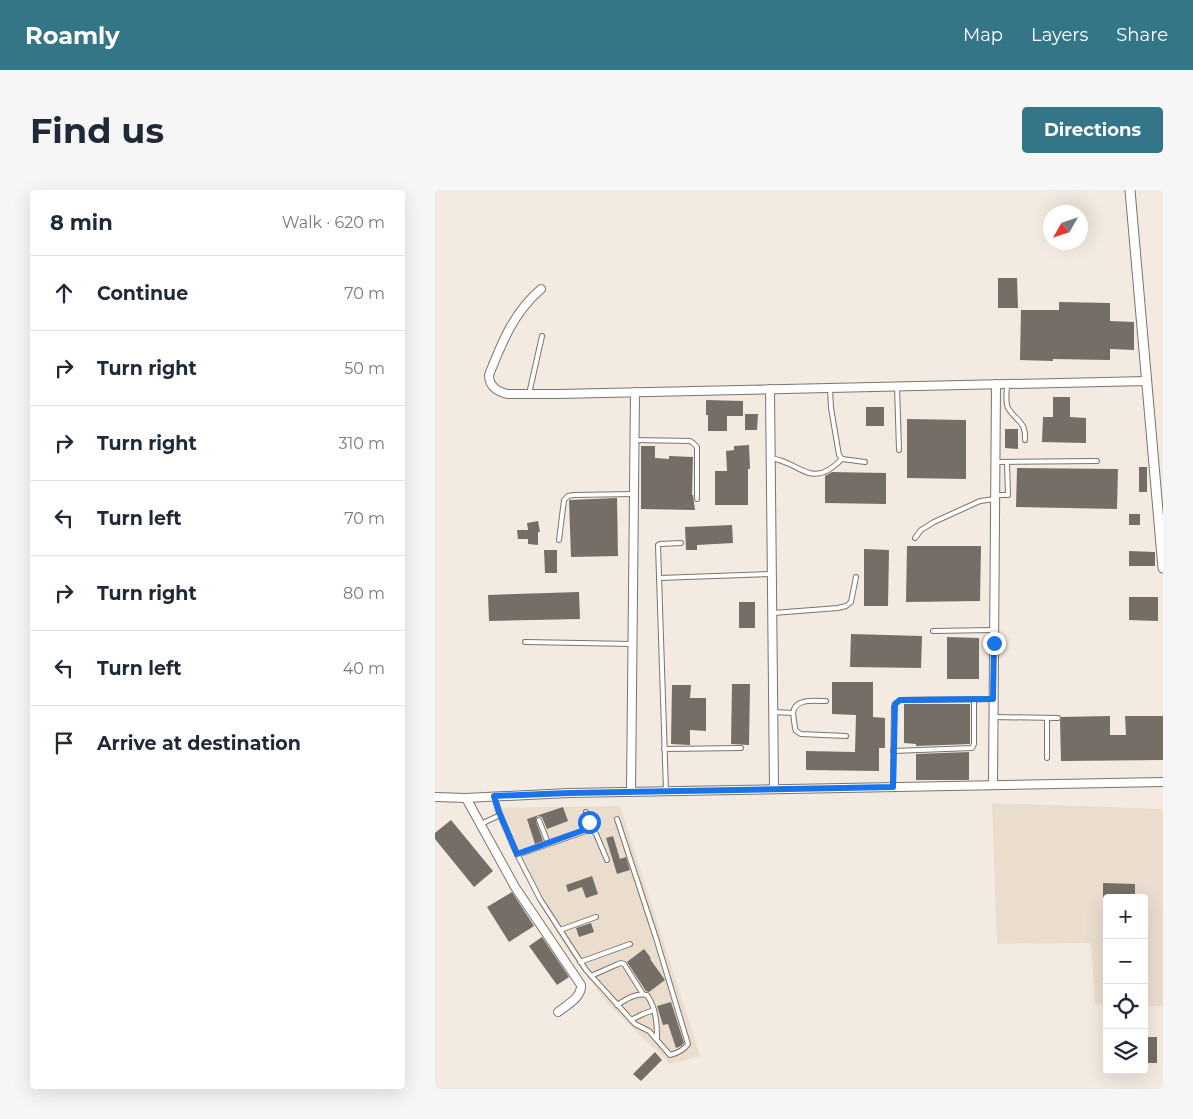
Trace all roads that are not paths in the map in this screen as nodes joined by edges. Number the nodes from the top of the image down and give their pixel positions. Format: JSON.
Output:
{"nodes":[{"id":1,"x":1130,"y":190,"type":"edge"},
{"id":2,"x":541,"y":289,"type":"dead end"},
{"id":3,"x":542,"y":336,"type":"dead end"},
{"id":4,"x":1147,"y":381,"type":"junction"},
{"id":5,"x":996,"y":384,"type":"junction"},
{"id":6,"x":1007,"y":384,"type":"junction"},
{"id":7,"x":897,"y":386,"type":"junction"},
{"id":8,"x":830,"y":388,"type":"junction"},
{"id":9,"x":770,"y":389,"type":"junction"},
{"id":10,"x":635,"y":392,"type":"junction"},
{"id":11,"x":529,"y":394,"type":"junction"},
{"id":12,"x":634,"y":440,"type":"junction"},
{"id":13,"x":1025,"y":440,"type":"dead end"},
{"id":14,"x":899,"y":450,"type":"dead end"},
{"id":15,"x":770,"y":458,"type":"junction"},
{"id":16,"x":842,"y":459,"type":"junction"},
{"id":17,"x":1097,"y":461,"type":"dead end"},
{"id":18,"x":865,"y":462,"type":"dead end"},
{"id":19,"x":995,"y":462,"type":"junction"},
{"id":20,"x":1007,"y":462,"type":"junction"},
{"id":21,"x":995,"y":473,"type":"junction"},
{"id":22,"x":1008,"y":473,"type":"junction"},
{"id":23,"x":634,"y":494,"type":"junction"},
{"id":24,"x":995,"y":497,"type":"junction"},
{"id":25,"x":697,"y":499,"type":"dead end"},
{"id":26,"x":915,"y":538,"type":"dead end"},
{"id":27,"x":559,"y":540,"type":"dead end"},
{"id":28,"x":681,"y":543,"type":"dead end"},
{"id":29,"x":1163,"y":568,"type":"edge"},
{"id":30,"x":772,"y":574,"type":"junction"},
{"id":31,"x":856,"y":577,"type":"dead end"},
{"id":32,"x":659,"y":578,"type":"junction"},
{"id":33,"x":772,"y":613,"type":"junction"},
{"id":34,"x":994,"y":630,"type":"junction"},
{"id":35,"x":933,"y":631,"type":"dead end"},
{"id":36,"x":525,"y":642,"type":"dead end"},
{"id":37,"x":632,"y":644,"type":"junction"},
{"id":38,"x":993,"y":699,"type":"junction"},
{"id":39,"x":975,"y":700,"type":"junction"},
{"id":40,"x":826,"y":701,"type":"dead end"},
{"id":41,"x":773,"y":712,"type":"junction"},
{"id":42,"x":793,"y":713,"type":"junction"},
{"id":43,"x":993,"y":717,"type":"junction"},
{"id":44,"x":1047,"y":718,"type":"junction"},
{"id":45,"x":1057,"y":718,"type":"dead end"},
{"id":46,"x":846,"y":736,"type":"dead end"},
{"id":47,"x":741,"y":748,"type":"dead end"},
{"id":48,"x":664,"y":749,"type":"junction"},
{"id":49,"x":893,"y":751,"type":"junction"},
{"id":50,"x":1047,"y":758,"type":"dead end"},
{"id":51,"x":1163,"y":782,"type":"edge"},
{"id":52,"x":993,"y":785,"type":"junction"},
{"id":53,"x":893,"y":787,"type":"junction"},
{"id":54,"x":774,"y":789,"type":"junction"},
{"id":55,"x":666,"y":791,"type":"junction"},
{"id":56,"x":631,"y":792,"type":"junction"},
{"id":57,"x":494,"y":796,"type":"junction"},
{"id":58,"x":435,"y":797,"type":"edge"},
{"id":59,"x":466,"y":798,"type":"junction"},
{"id":60,"x":586,"y":812,"type":"dead end"},
{"id":61,"x":500,"y":816,"type":"junction"},
{"id":62,"x":617,"y":819,"type":"dead end"},
{"id":63,"x":539,"y":820,"type":"dead end"},
{"id":64,"x":481,"y":824,"type":"junction"},
{"id":65,"x":589,"y":830,"type":"junction"},
{"id":66,"x":548,"y":844,"type":"junction"},
{"id":67,"x":517,"y":854,"type":"junction"},
{"id":68,"x":607,"y":860,"type":"dead end"},
{"id":69,"x":595,"y":917,"type":"dead end"},
{"id":70,"x":560,"y":930,"type":"junction"},
{"id":71,"x":630,"y":944,"type":"dead end"},
{"id":72,"x":580,"y":962,"type":"junction"},
{"id":73,"x":591,"y":976,"type":"junction"},
{"id":74,"x":643,"y":994,"type":"junction"},
{"id":75,"x":617,"y":1005,"type":"junction"},
{"id":76,"x":654,"y":1010,"type":"junction"},
{"id":77,"x":558,"y":1012,"type":"dead end"},
{"id":78,"x":631,"y":1020,"type":"junction"},
{"id":79,"x":657,"y":1038,"type":"junction"}],
"edges":[{"from":1,"to":4,"type":"street"},
{"from":2,"to":11,"type":"street"},
{"from":3,"to":11,"type":"lane"},
{"from":4,"to":6,"type":"street"},
{"from":4,"to":29,"type":"street"},
{"from":5,"to":6,"type":"street"},
{"from":5,"to":7,"type":"street"},
{"from":5,"to":19,"type":"street"},
{"from":6,"to":13,"type":"lane"},
{"from":7,"to":8,"type":"street"},
{"from":7,"to":14,"type":"lane"},
{"from":8,"to":9,"type":"street"},
{"from":8,"to":16,"type":"lane"},
{"from":9,"to":10,"type":"street"},
{"from":9,"to":15,"type":"street"},
{"from":10,"to":11,"type":"street"},
{"from":10,"to":12,"type":"street"},
{"from":12,"to":23,"type":"street"},
{"from":12,"to":25,"type":"lane"},
{"from":15,"to":16,"type":"lane"},
{"from":15,"to":30,"type":"street"},
{"from":16,"to":18,"type":"lane"},
{"from":17,"to":20,"type":"lane"},
{"from":19,"to":20,"type":"lane"},
{"from":19,"to":21,"type":"street"},
{"from":20,"to":22,"type":"lane"},
{"from":21,"to":22,"type":"lane"},
{"from":21,"to":24,"type":"street"},
{"from":22,"to":24,"type":"lane"},
{"from":23,"to":27,"type":"lane"},
{"from":23,"to":37,"type":"street"},
{"from":24,"to":26,"type":"lane"},
{"from":24,"to":34,"type":"street"},
{"from":28,"to":32,"type":"lane"},
{"from":30,"to":32,"type":"lane"},
{"from":30,"to":33,"type":"street"},
{"from":31,"to":33,"type":"lane"},
{"from":32,"to":48,"type":"lane"},
{"from":33,"to":41,"type":"street"},
{"from":34,"to":35,"type":"lane"},
{"from":34,"to":38,"type":"street"},
{"from":36,"to":37,"type":"lane"},
{"from":37,"to":56,"type":"street"},
{"from":38,"to":39,"type":"lane"},
{"from":38,"to":43,"type":"street"},
{"from":39,"to":49,"type":"lane"},
{"from":39,"to":49,"type":"lane"},
{"from":40,"to":42,"type":"lane"},
{"from":41,"to":42,"type":"lane"},
{"from":41,"to":54,"type":"street"},
{"from":42,"to":46,"type":"lane"},
{"from":43,"to":44,"type":"lane"},
{"from":43,"to":52,"type":"street"},
{"from":44,"to":45,"type":"lane"},
{"from":44,"to":50,"type":"lane"},
{"from":47,"to":48,"type":"lane"},
{"from":48,"to":55,"type":"lane"},
{"from":49,"to":53,"type":"lane"},
{"from":51,"to":52,"type":"street"},
{"from":52,"to":53,"type":"street"},
{"from":53,"to":54,"type":"street"},
{"from":54,"to":55,"type":"street"},
{"from":55,"to":56,"type":"street"},
{"from":56,"to":57,"type":"street"},
{"from":57,"to":59,"type":"street"},
{"from":57,"to":61,"type":"lane"},
{"from":58,"to":59,"type":"street"},
{"from":59,"to":64,"type":"street"},
{"from":60,"to":65,"type":"lane"},
{"from":61,"to":64,"type":"lane"},
{"from":61,"to":67,"type":"lane"},
{"from":62,"to":79,"type":"lane"},
{"from":63,"to":66,"type":"lane"},
{"from":64,"to":77,"type":"street"},
{"from":65,"to":66,"type":"lane"},
{"from":65,"to":68,"type":"lane"},
{"from":66,"to":67,"type":"lane"},
{"from":67,"to":70,"type":"lane"},
{"from":69,"to":70,"type":"lane"},
{"from":70,"to":72,"type":"lane"},
{"from":71,"to":72,"type":"lane"},
{"from":72,"to":73,"type":"lane"},
{"from":73,"to":74,"type":"lane"},
{"from":73,"to":75,"type":"lane"},
{"from":74,"to":75,"type":"lane"},
{"from":74,"to":76,"type":"lane"},
{"from":75,"to":78,"type":"lane"},
{"from":76,"to":78,"type":"lane"},
{"from":76,"to":79,"type":"lane"},
{"from":78,"to":79,"type":"lane"}]}
